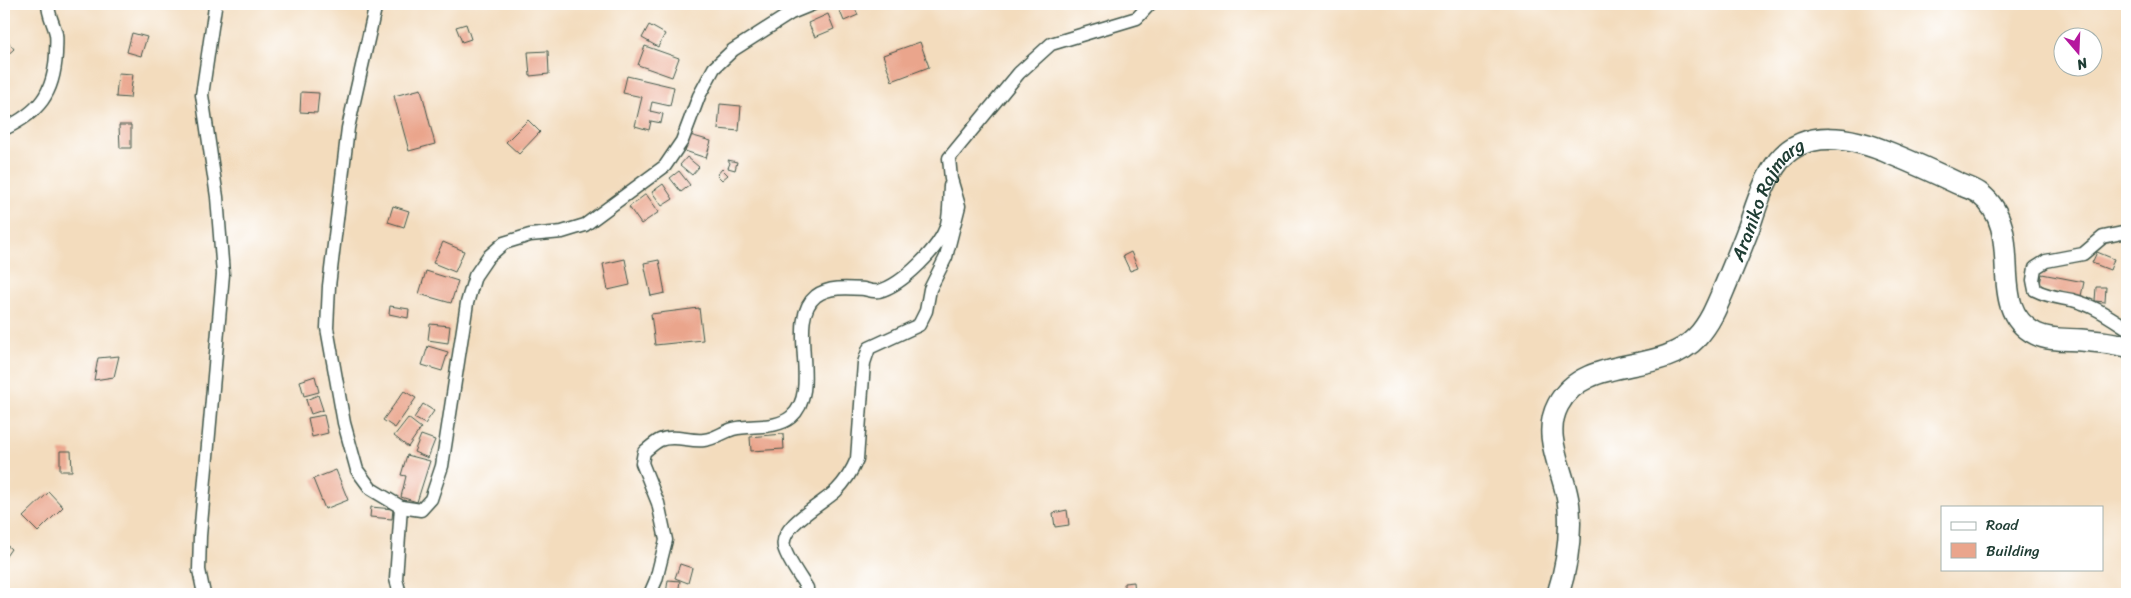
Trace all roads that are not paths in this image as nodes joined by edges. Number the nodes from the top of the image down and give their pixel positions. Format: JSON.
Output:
{"nodes":[{"id":1,"x":48,"y":4,"type":"edge"},
{"id":2,"x":376,"y":4,"type":"edge"},
{"id":3,"x":812,"y":4,"type":"edge"},
{"id":4,"x":1150,"y":4,"type":"edge"},
{"id":5,"x":215,"y":7,"type":"dead end"},
{"id":6,"x":4,"y":129,"type":"edge"},
{"id":7,"x":951,"y":179,"type":"junction"},
{"id":8,"x":2127,"y":232,"type":"edge"},
{"id":9,"x":2127,"y":328,"type":"edge"},
{"id":10,"x":2127,"y":346,"type":"edge"},
{"id":11,"x":401,"y":508,"type":"junction"},
{"id":12,"x":204,"y":594,"type":"edge"},
{"id":13,"x":400,"y":594,"type":"edge"},
{"id":14,"x":650,"y":594,"type":"edge"},
{"id":15,"x":807,"y":594,"type":"edge"},
{"id":16,"x":1558,"y":594,"type":"edge"}],
"edges":[{"from":1,"to":6,"type":"street"},
{"from":2,"to":11,"type":"street"},
{"from":3,"to":11,"type":"street"},
{"from":4,"to":7,"type":"street"},
{"from":5,"to":12,"type":"street"},
{"from":7,"to":14,"type":"street"},
{"from":7,"to":15,"type":"street"},
{"from":8,"to":9,"type":"street"},
{"from":10,"to":16,"type":"highway","name":"Araniko Rajmarg"},
{"from":11,"to":13,"type":"street"}]}
